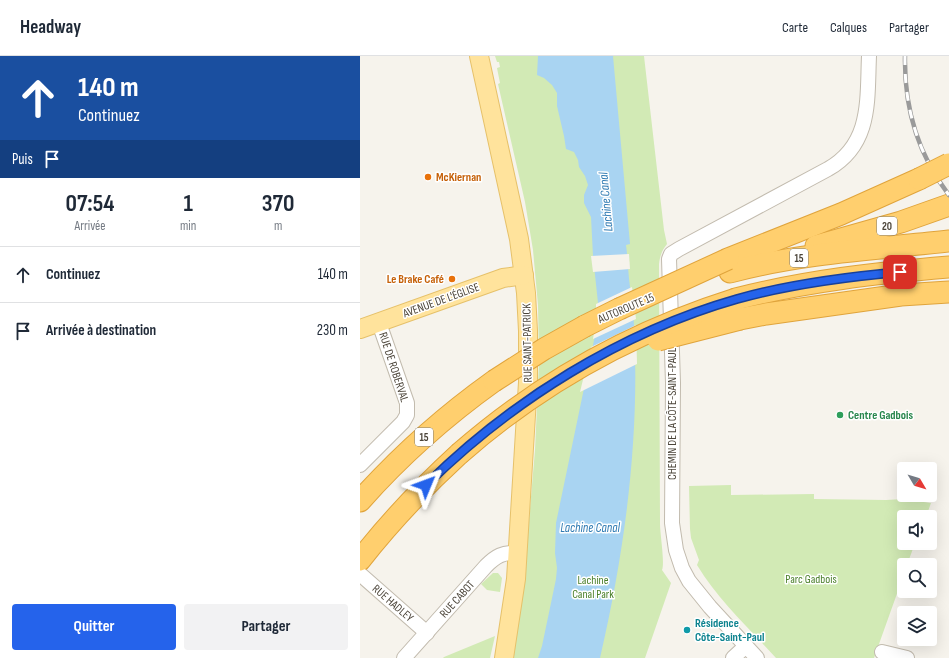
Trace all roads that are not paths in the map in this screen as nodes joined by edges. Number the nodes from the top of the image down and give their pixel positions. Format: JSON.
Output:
{"nodes":[{"id":1,"x":479,"y":56,"type":"edge"},
{"id":2,"x":869,"y":56,"type":"edge"},
{"id":3,"x":949,"y":164,"type":"edge"},
{"id":4,"x":944,"y":207,"type":"edge"},
{"id":5,"x":949,"y":241,"type":"edge"},
{"id":6,"x":762,"y":264,"type":"junction"},
{"id":7,"x":729,"y":265,"type":"junction"},
{"id":8,"x":949,"y":267,"type":"edge"},
{"id":9,"x":524,"y":275,"type":"junction"},
{"id":10,"x":949,"y":292,"type":"edge"},
{"id":11,"x":836,"y":305,"type":"junction"},
{"id":12,"x":949,"y":306,"type":"edge"},
{"id":13,"x":379,"y":323,"type":"junction"},
{"id":14,"x":360,"y":329,"type":"edge"},
{"id":15,"x":585,"y":365,"type":"junction"},
{"id":16,"x":360,"y":465,"type":"edge"},
{"id":17,"x":360,"y":501,"type":"edge"},
{"id":18,"x":517,"y":553,"type":"junction"},
{"id":19,"x":360,"y":560,"type":"edge"},
{"id":20,"x":360,"y":574,"type":"edge"},
{"id":21,"x":426,"y":633,"type":"junction"},
{"id":22,"x":746,"y":646,"type":"junction"},
{"id":23,"x":882,"y":652,"type":"dead end"},
{"id":24,"x":404,"y":658,"type":"edge"},
{"id":25,"x":504,"y":658,"type":"edge"},
{"id":26,"x":733,"y":658,"type":"edge"},
{"id":27,"x":757,"y":658,"type":"edge"},
{"id":28,"x":907,"y":658,"type":"edge"}],
"edges":[{"from":1,"to":9,"type":"main road","name":"RUE SAINT-PATRICK"},
{"from":2,"to":22,"type":"street","name":"CHEMIN DE LA CÔTE-SAINT-PAUL"},
{"from":3,"to":7,"type":"highway","bridge":true},
{"from":4,"to":6,"type":"highway","number":"20"},
{"from":5,"to":6,"type":"highway","number":"15"},
{"from":6,"to":7,"type":"highway","number":"15"},
{"from":7,"to":17,"type":"highway","name":"AUTOROUTE 15","number":"15","bridge":true},
{"from":8,"to":15,"type":"highway","number":"15","bridge":true},
{"from":9,"to":13,"type":"main road","name":"AVENUE DE L'ÉGLISE"},
{"from":9,"to":18,"type":"main road","name":"RUE SAINT-PATRICK"},
{"from":10,"to":11,"type":"highway"},
{"from":11,"to":12,"type":"highway"},
{"from":11,"to":15,"type":"highway","bridge":true},
{"from":13,"to":14,"type":"main road","name":"AVENUE DE L'ÉGLISE"},
{"from":13,"to":16,"type":"street","name":"RUE DE ROBERVAL"},
{"from":15,"to":19,"type":"highway","number":"15","bridge":true},
{"from":18,"to":21,"type":"street","name":"RUE CABOT"},
{"from":18,"to":25,"type":"main road","name":"RUE SAINT-PATRICK"},
{"from":20,"to":21,"type":"street","name":"RUE HADLEY"},
{"from":21,"to":24,"type":"street","name":"RUE CABOT"},
{"from":22,"to":26,"type":"street"},
{"from":22,"to":27,"type":"street","name":"CHEMIN DE LA CÔTE-SAINT-PAUL"},
{"from":23,"to":28,"type":"street"}]}
